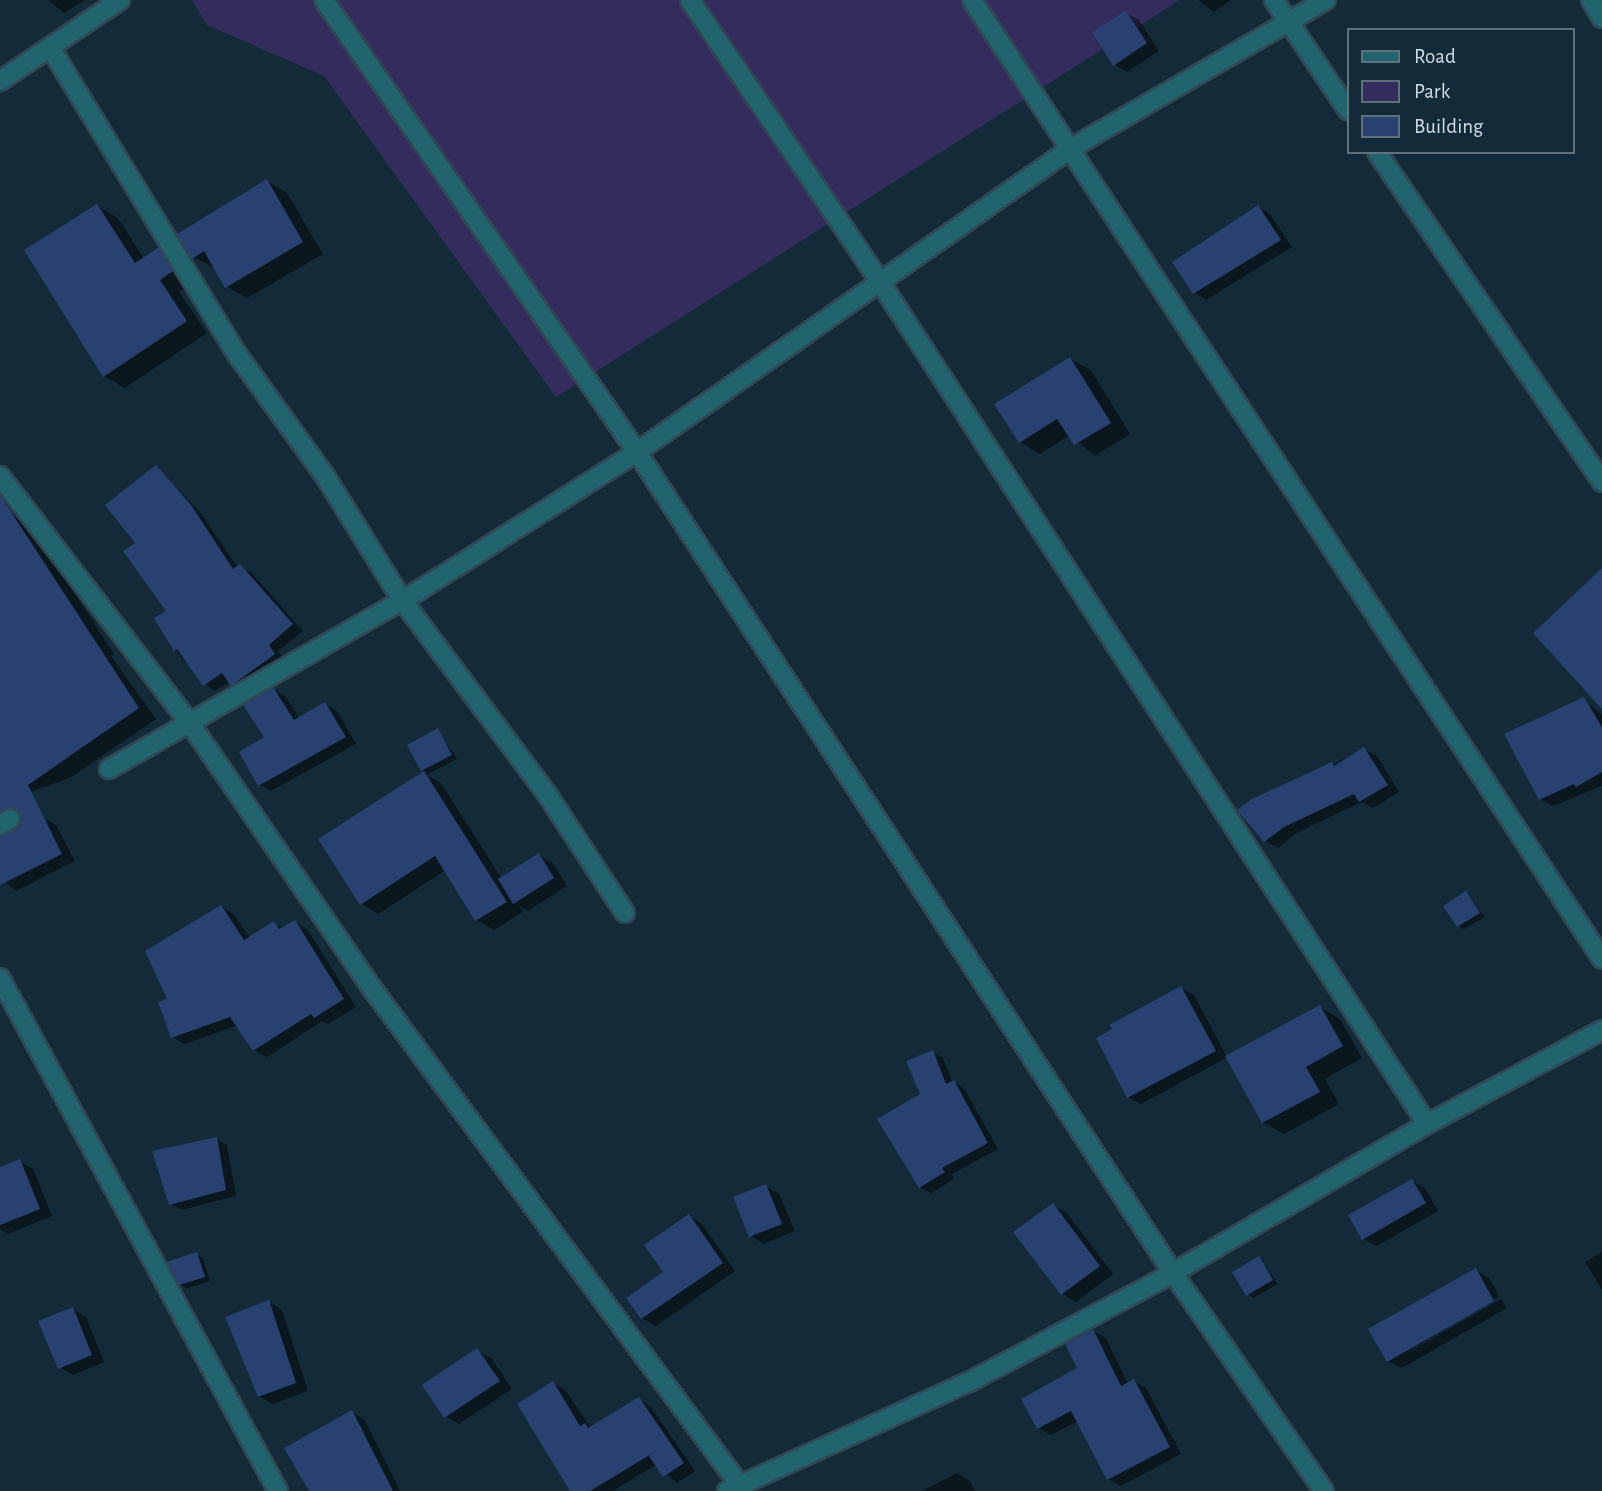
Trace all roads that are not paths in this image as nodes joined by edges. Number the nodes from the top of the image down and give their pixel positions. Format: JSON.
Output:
{"nodes":[{"id":1,"x":120,"y":0,"type":"edge"},
{"id":2,"x":324,"y":0,"type":"edge"},
{"id":3,"x":690,"y":0,"type":"edge"},
{"id":4,"x":972,"y":0,"type":"edge"},
{"id":5,"x":1274,"y":0,"type":"edge"},
{"id":6,"x":1326,"y":0,"type":"edge"},
{"id":7,"x":1591,"y":0,"type":"edge"},
{"id":8,"x":1602,"y":18,"type":"edge"},
{"id":9,"x":1289,"y":23,"type":"junction"},
{"id":10,"x":50,"y":47,"type":"junction"},
{"id":11,"x":0,"y":81,"type":"edge"},
{"id":12,"x":1346,"y":107,"type":"edge"},
{"id":13,"x":1070,"y":149,"type":"junction"},
{"id":14,"x":1378,"y":154,"type":"edge"},
{"id":15,"x":880,"y":282,"type":"junction"},
{"id":16,"x":637,"y":452,"type":"junction"},
{"id":17,"x":0,"y":476,"type":"edge"},
{"id":18,"x":1602,"y":482,"type":"edge"},
{"id":19,"x":400,"y":597,"type":"junction"},
{"id":20,"x":189,"y":722,"type":"junction"},
{"id":21,"x":109,"y":769,"type":"dead end"},
{"id":22,"x":625,"y":913,"type":"dead end"},
{"id":23,"x":1602,"y":959,"type":"edge"},
{"id":24,"x":0,"y":978,"type":"edge"},
{"id":25,"x":1602,"y":1030,"type":"edge"},
{"id":26,"x":1427,"y":1124,"type":"junction"},
{"id":27,"x":1173,"y":1273,"type":"junction"},
{"id":28,"x":737,"y":1488,"type":"edge"},
{"id":29,"x":278,"y":1491,"type":"edge"},
{"id":30,"x":1324,"y":1491,"type":"edge"}],
"edges":[{"from":1,"to":10,"type":"street"},
{"from":2,"to":16,"type":"street"},
{"from":3,"to":15,"type":"street"},
{"from":4,"to":13,"type":"street"},
{"from":5,"to":9,"type":"street"},
{"from":6,"to":9,"type":"street"},
{"from":7,"to":8,"type":"street"},
{"from":9,"to":12,"type":"street"},
{"from":9,"to":13,"type":"street"},
{"from":10,"to":11,"type":"street"},
{"from":10,"to":19,"type":"street"},
{"from":13,"to":15,"type":"street"},
{"from":13,"to":23,"type":"street"},
{"from":14,"to":18,"type":"street"},
{"from":15,"to":16,"type":"street"},
{"from":15,"to":26,"type":"street"},
{"from":16,"to":19,"type":"street"},
{"from":16,"to":27,"type":"street"},
{"from":17,"to":20,"type":"street"},
{"from":19,"to":20,"type":"street"},
{"from":19,"to":22,"type":"street"},
{"from":20,"to":21,"type":"street"},
{"from":20,"to":28,"type":"street"},
{"from":24,"to":29,"type":"street"},
{"from":25,"to":26,"type":"street"},
{"from":26,"to":27,"type":"street"},
{"from":27,"to":28,"type":"street"},
{"from":27,"to":30,"type":"street"}]}
